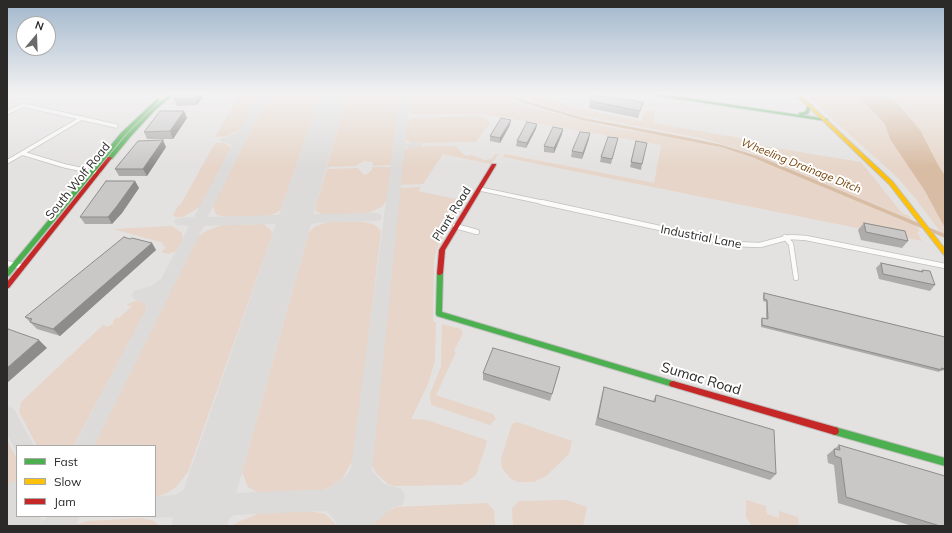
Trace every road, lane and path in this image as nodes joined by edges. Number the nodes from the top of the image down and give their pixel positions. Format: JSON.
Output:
{"nodes":[{"id":1,"x":81,"y":119,"type":"edge"},
{"id":2,"x":86,"y":119,"type":"edge"},
{"id":3,"x":138,"y":119,"type":"edge"},
{"id":4,"x":145,"y":119,"type":"edge"},
{"id":5,"x":810,"y":119,"type":"edge"},
{"id":6,"x":821,"y":119,"type":"edge"},
{"id":7,"x":826,"y":120,"type":"junction"},
{"id":8,"x":116,"y":126,"type":"dead end"},
{"id":9,"x":22,"y":153,"type":"junction"},
{"id":10,"x":7,"y":162,"type":"edge"},
{"id":11,"x":494,"y":165,"type":"dead end"},
{"id":12,"x":91,"y":173,"type":"junction"},
{"id":13,"x":99,"y":173,"type":"junction"},
{"id":14,"x":480,"y":189,"type":"junction"},
{"id":15,"x":455,"y":226,"type":"junction"},
{"id":16,"x":477,"y":232,"type":"dead end"},
{"id":17,"x":785,"y":238,"type":"junction"},
{"id":18,"x":945,"y":252,"type":"edge"},
{"id":19,"x":7,"y":263,"type":"edge"},
{"id":20,"x":15,"y":265,"type":"junction"},
{"id":21,"x":945,"y":266,"type":"edge"},
{"id":22,"x":23,"y":267,"type":"junction"},
{"id":23,"x":7,"y":274,"type":"edge"},
{"id":24,"x":796,"y":278,"type":"dead end"},
{"id":25,"x":7,"y":286,"type":"edge"},
{"id":26,"x":450,"y":317,"type":"joint"},
{"id":27,"x":945,"y":462,"type":"edge"}],
"edges":[{"from":1,"to":9,"type":"street"},
{"from":2,"to":8,"type":"street"},
{"from":3,"to":12,"type":"main road","name":"South Wolf Road"},
{"from":4,"to":13,"type":"main road","name":"South Wolf Road"},
{"from":5,"to":7,"type":"main road"},
{"from":6,"to":7,"type":"main road"},
{"from":7,"to":18,"type":"main road"},
{"from":9,"to":10,"type":"street"},
{"from":9,"to":12,"type":"street"},
{"from":11,"to":14,"type":"main road","name":"Plant Road"},
{"from":12,"to":13,"type":"street"},
{"from":12,"to":20,"type":"main road","name":"South Wolf Road"},
{"from":13,"to":22,"type":"main road","name":"South Wolf Road"},
{"from":14,"to":15,"type":"main road","name":"Plant Road"},
{"from":14,"to":17,"type":"street","name":"Industrial Lane"},
{"from":15,"to":16,"type":"street"},
{"from":15,"to":26,"type":"main road","name":"Plant Road"},
{"from":17,"to":21,"type":"street","name":"Industrial Lane"},
{"from":17,"to":24,"type":"street"},
{"from":19,"to":20,"type":"street"},
{"from":20,"to":22,"type":"street"},
{"from":20,"to":23,"type":"main road","name":"South Wolf Road"},
{"from":22,"to":25,"type":"main road","name":"South Wolf Road"},
{"from":26,"to":27,"type":"main road","name":"Sumac Road"}]}
